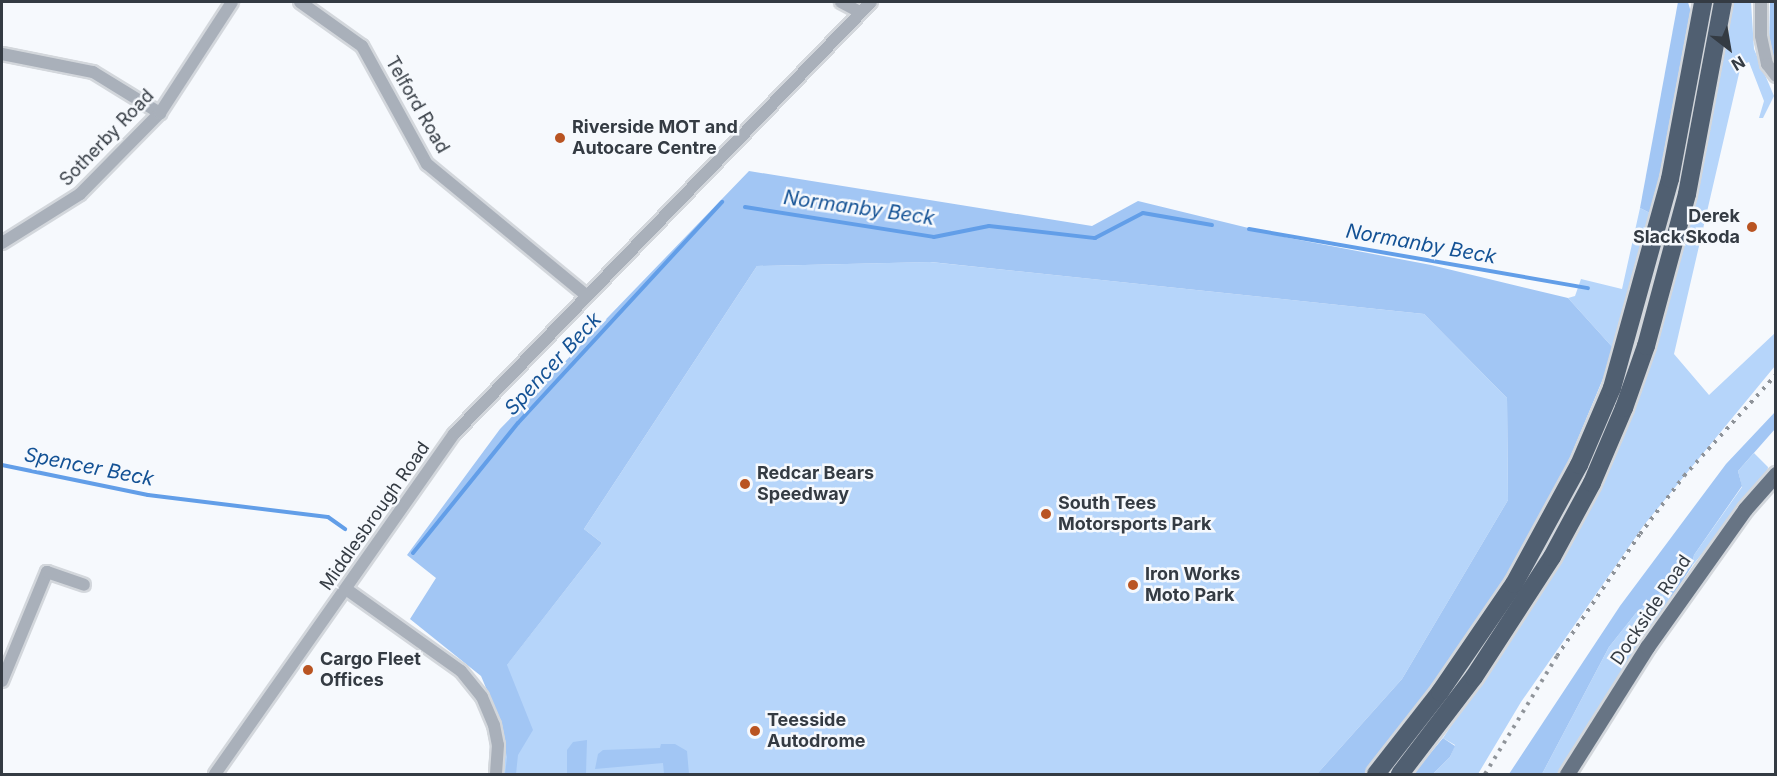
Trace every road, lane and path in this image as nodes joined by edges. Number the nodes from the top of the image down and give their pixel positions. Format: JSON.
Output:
{"nodes":[{"id":1,"x":232,"y":2,"type":"edge"},
{"id":2,"x":300,"y":2,"type":"edge"},
{"id":3,"x":841,"y":2,"type":"edge"},
{"id":4,"x":871,"y":2,"type":"edge"},
{"id":5,"x":1703,"y":2,"type":"edge"},
{"id":6,"x":1724,"y":2,"type":"edge"},
{"id":7,"x":1761,"y":2,"type":"edge"},
{"id":8,"x":860,"y":12,"type":"junction"},
{"id":9,"x":2,"y":54,"type":"edge"},
{"id":10,"x":1776,"y":76,"type":"edge"},
{"id":11,"x":160,"y":113,"type":"junction"},
{"id":12,"x":2,"y":243,"type":"edge"},
{"id":13,"x":586,"y":295,"type":"junction"},
{"id":14,"x":1776,"y":474,"type":"edge"},
{"id":15,"x":84,"y":585,"type":"dead end"},
{"id":16,"x":346,"y":589,"type":"junction"},
{"id":17,"x":2,"y":681,"type":"edge"},
{"id":18,"x":215,"y":774,"type":"edge"},
{"id":19,"x":496,"y":774,"type":"edge"},
{"id":20,"x":1376,"y":774,"type":"edge"},
{"id":21,"x":1400,"y":774,"type":"edge"},
{"id":22,"x":1567,"y":774,"type":"edge"}],
"edges":[{"from":1,"to":11,"type":"street","name":"Sotherby Road"},
{"from":2,"to":13,"type":"street","name":"Telford Road"},
{"from":3,"to":8,"type":"street"},
{"from":4,"to":8,"type":"street","name":"Middlesbrough Road"},
{"from":5,"to":20,"type":"highway"},
{"from":6,"to":21,"type":"highway"},
{"from":7,"to":10,"type":"street"},
{"from":8,"to":13,"type":"street","name":"Middlesbrough Road"},
{"from":9,"to":11,"type":"street"},
{"from":11,"to":12,"type":"street","name":"Sotherby Road"},
{"from":13,"to":16,"type":"street","name":"Middlesbrough Road"},
{"from":14,"to":22,"type":"main road","name":"Dockside Road"},
{"from":15,"to":17,"type":"street"},
{"from":16,"to":18,"type":"street","name":"Middlesbrough Road"},
{"from":16,"to":19,"type":"street"}]}
